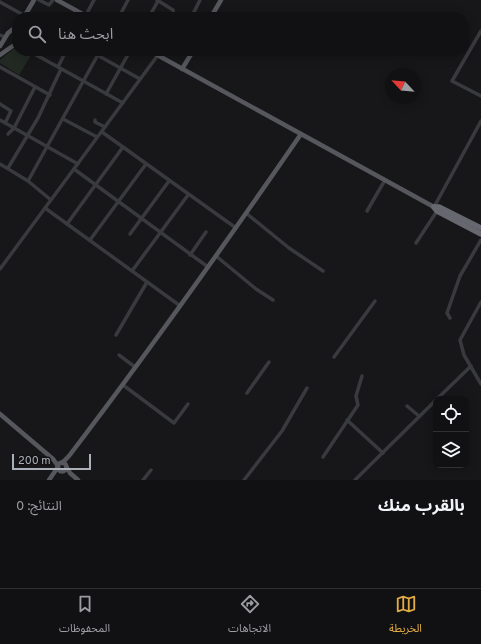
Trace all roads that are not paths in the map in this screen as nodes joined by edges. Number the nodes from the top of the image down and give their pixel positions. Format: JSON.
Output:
{"nodes":[{"id":1,"x":34,"y":0,"type":"edge"},
{"id":2,"x":39,"y":0,"type":"edge"},
{"id":3,"x":53,"y":0,"type":"edge"},
{"id":4,"x":57,"y":0,"type":"edge"},
{"id":5,"x":94,"y":0,"type":"edge"},
{"id":6,"x":128,"y":0,"type":"edge"},
{"id":7,"x":157,"y":0,"type":"edge"},
{"id":8,"x":200,"y":0,"type":"edge"},
{"id":9,"x":221,"y":0,"type":"edge"},
{"id":10,"x":0,"y":2,"type":"edge"},
{"id":11,"x":17,"y":12,"type":"edge"},
{"id":12,"x":28,"y":12,"type":"edge"},
{"id":13,"x":79,"y":12,"type":"edge"},
{"id":14,"x":88,"y":12,"type":"edge"},
{"id":15,"x":122,"y":12,"type":"edge"},
{"id":16,"x":151,"y":12,"type":"edge"},
{"id":17,"x":173,"y":12,"type":"edge"},
{"id":18,"x":193,"y":12,"type":"edge"},
{"id":19,"x":214,"y":12,"type":"edge"},
{"id":20,"x":12,"y":29,"type":"edge"},
{"id":21,"x":481,"y":31,"type":"edge"},
{"id":22,"x":2,"y":36,"type":"edge"},
{"id":23,"x":0,"y":47,"type":"edge"},
{"id":24,"x":12,"y":47,"type":"edge"},
{"id":25,"x":469,"y":52,"type":"edge"},
{"id":26,"x":2,"y":54,"type":"edge"},
{"id":27,"x":38,"y":56,"type":"edge"},
{"id":28,"x":64,"y":56,"type":"edge"},
{"id":29,"x":97,"y":56,"type":"edge"},
{"id":30,"x":100,"y":56,"type":"edge"},
{"id":31,"x":127,"y":56,"type":"edge"},
{"id":32,"x":152,"y":56,"type":"edge"},
{"id":33,"x":159,"y":56,"type":"edge"},
{"id":34,"x":190,"y":56,"type":"edge"},
{"id":35,"x":466,"y":56,"type":"edge"},
{"id":36,"x":0,"y":67,"type":"edge"},
{"id":37,"x":59,"y":68,"type":"junction"},
{"id":38,"x":120,"y":68,"type":"junction"},
{"id":39,"x":182,"y":69,"type":"junction"},
{"id":40,"x":140,"y":79,"type":"junction"},
{"id":41,"x":84,"y":81,"type":"junction"},
{"id":42,"x":35,"y":87,"type":"junction"},
{"id":43,"x":106,"y":94,"type":"junction"},
{"id":44,"x":50,"y":95,"type":"junction"},
{"id":45,"x":481,"y":96,"type":"edge"},
{"id":46,"x":123,"y":103,"type":"junction"},
{"id":47,"x":0,"y":104,"type":"edge"},
{"id":48,"x":63,"y":119,"type":"junction"},
{"id":49,"x":0,"y":120,"type":"edge"},
{"id":50,"x":95,"y":120,"type":"dead end"},
{"id":51,"x":481,"y":121,"type":"edge"},
{"id":52,"x":5,"y":123,"type":"junction"},
{"id":53,"x":105,"y":127,"type":"junction"},
{"id":54,"x":14,"y":128,"type":"junction"},
{"id":55,"x":102,"y":132,"type":"junction"},
{"id":56,"x":8,"y":134,"type":"dead end"},
{"id":57,"x":301,"y":134,"type":"junction"},
{"id":58,"x":28,"y":136,"type":"junction"},
{"id":59,"x":98,"y":137,"type":"junction"},
{"id":60,"x":48,"y":147,"type":"junction"},
{"id":61,"x":123,"y":147,"type":"junction"},
{"id":62,"x":0,"y":164,"type":"edge"},
{"id":63,"x":78,"y":164,"type":"junction"},
{"id":64,"x":146,"y":164,"type":"junction"},
{"id":65,"x":8,"y":168,"type":"junction"},
{"id":66,"x":74,"y":169,"type":"junction"},
{"id":67,"x":385,"y":180,"type":"junction"},
{"id":68,"x":28,"y":181,"type":"junction"},
{"id":69,"x":169,"y":181,"type":"junction"},
{"id":70,"x":96,"y":185,"type":"junction"},
{"id":71,"x":188,"y":195,"type":"junction"},
{"id":72,"x":51,"y":200,"type":"junction"},
{"id":73,"x":119,"y":201,"type":"junction"},
{"id":74,"x":45,"y":208,"type":"junction"},
{"id":75,"x":435,"y":209,"type":"junction"},
{"id":76,"x":367,"y":212,"type":"dead end"},
{"id":77,"x":246,"y":213,"type":"junction"},
{"id":78,"x":141,"y":218,"type":"junction"},
{"id":79,"x":68,"y":224,"type":"junction"},
{"id":80,"x":236,"y":228,"type":"junction"},
{"id":81,"x":481,"y":228,"type":"edge"},
{"id":82,"x":206,"y":232,"type":"dead end"},
{"id":83,"x":161,"y":233,"type":"junction"},
{"id":84,"x":130,"y":234,"type":"dead end"},
{"id":85,"x":481,"y":234,"type":"edge"},
{"id":86,"x":90,"y":240,"type":"junction"},
{"id":87,"x":481,"y":240,"type":"edge"},
{"id":88,"x":416,"y":243,"type":"dead end"},
{"id":89,"x":190,"y":255,"type":"junction"},
{"id":90,"x":216,"y":256,"type":"junction"},
{"id":91,"x":208,"y":266,"type":"junction"},
{"id":92,"x":0,"y":269,"type":"edge"},
{"id":93,"x":132,"y":271,"type":"junction"},
{"id":94,"x":323,"y":271,"type":"dead end"},
{"id":95,"x":147,"y":282,"type":"junction"},
{"id":96,"x":273,"y":300,"type":"dead end"},
{"id":97,"x":375,"y":301,"type":"dead end"},
{"id":98,"x":481,"y":302,"type":"edge"},
{"id":99,"x":179,"y":305,"type":"junction"},
{"id":100,"x":450,"y":318,"type":"dead end"},
{"id":101,"x":116,"y":335,"type":"dead end"},
{"id":102,"x":119,"y":355,"type":"dead end"},
{"id":103,"x":334,"y":357,"type":"dead end"},
{"id":104,"x":269,"y":362,"type":"dead end"},
{"id":105,"x":471,"y":366,"type":"junction"},
{"id":106,"x":135,"y":368,"type":"junction"},
{"id":107,"x":362,"y":376,"type":"dead end"},
{"id":108,"x":481,"y":384,"type":"edge"},
{"id":109,"x":123,"y":385,"type":"junction"},
{"id":110,"x":307,"y":388,"type":"dead end"},
{"id":111,"x":247,"y":392,"type":"dead end"},
{"id":112,"x":439,"y":396,"type":"edge"},
{"id":113,"x":433,"y":402,"type":"edge"},
{"id":114,"x":188,"y":404,"type":"dead end"},
{"id":115,"x":407,"y":406,"type":"dead end"},
{"id":116,"x":0,"y":414,"type":"edge"},
{"id":117,"x":419,"y":416,"type":"junction"},
{"id":118,"x":347,"y":420,"type":"junction"},
{"id":119,"x":383,"y":453,"type":"junction"},
{"id":120,"x":323,"y":457,"type":"dead end"},
{"id":121,"x":62,"y":465,"type":"junction"},
{"id":122,"x":151,"y":470,"type":"dead end"},
{"id":123,"x":62,"y":471,"type":"junction"},
{"id":124,"x":71,"y":474,"type":"junction"},
{"id":125,"x":50,"y":479,"type":"edge"},
{"id":126,"x":78,"y":480,"type":"edge"},
{"id":127,"x":144,"y":480,"type":"edge"},
{"id":128,"x":244,"y":480,"type":"edge"},
{"id":129,"x":355,"y":480,"type":"edge"}],
"edges":[{"from":1,"to":12,"type":"main road"},
{"from":2,"to":3,"type":"street"},
{"from":4,"to":13,"type":"main road"},
{"from":5,"to":14,"type":"street"},
{"from":6,"to":15,"type":"street"},
{"from":7,"to":16,"type":"street"},
{"from":7,"to":17,"type":"street"},
{"from":8,"to":18,"type":"street"},
{"from":9,"to":19,"type":"main road"},
{"from":10,"to":11,"type":"street"},
{"from":20,"to":22,"type":"main road"},
{"from":21,"to":25,"type":"street"},
{"from":22,"to":23,"type":"main road"},
{"from":23,"to":26,"type":"main road"},
{"from":24,"to":26,"type":"main road"},
{"from":27,"to":37,"type":"street"},
{"from":28,"to":37,"type":"street"},
{"from":29,"to":41,"type":"street"},
{"from":30,"to":38,"type":"street"},
{"from":31,"to":38,"type":"street"},
{"from":32,"to":40,"type":"street"},
{"from":33,"to":39,"type":"main road"},
{"from":34,"to":39,"type":"main road"},
{"from":35,"to":45,"type":"street"},
{"from":36,"to":42,"type":"street"},
{"from":37,"to":41,"type":"street"},
{"from":37,"to":44,"type":"street"},
{"from":38,"to":40,"type":"street"},
{"from":38,"to":43,"type":"street"},
{"from":39,"to":57,"type":"main road"},
{"from":40,"to":46,"type":"street"},
{"from":41,"to":43,"type":"street"},
{"from":41,"to":48,"type":"street"},
{"from":42,"to":44,"type":"street"},
{"from":42,"to":54,"type":"street"},
{"from":43,"to":46,"type":"street"},
{"from":44,"to":58,"type":"street"},
{"from":46,"to":53,"type":"street"},
{"from":47,"to":52,"type":"street"},
{"from":48,"to":59,"type":"street"},
{"from":48,"to":60,"type":"street"},
{"from":49,"to":52,"type":"street"},
{"from":50,"to":53,"type":"street"},
{"from":51,"to":75,"type":"street"},
{"from":52,"to":54,"type":"street"},
{"from":53,"to":55,"type":"street"},
{"from":54,"to":56,"type":"street"},
{"from":54,"to":58,"type":"street"},
{"from":55,"to":59,"type":"street"},
{"from":55,"to":61,"type":"street"},
{"from":57,"to":67,"type":"main road"},
{"from":57,"to":77,"type":"main road"},
{"from":58,"to":60,"type":"street"},
{"from":58,"to":65,"type":"street"},
{"from":59,"to":63,"type":"street"},
{"from":60,"to":63,"type":"street"},
{"from":60,"to":68,"type":"street"},
{"from":61,"to":64,"type":"street"},
{"from":61,"to":70,"type":"street"},
{"from":62,"to":65,"type":"street"},
{"from":63,"to":66,"type":"street"},
{"from":64,"to":69,"type":"street"},
{"from":64,"to":73,"type":"street"},
{"from":65,"to":68,"type":"street"},
{"from":66,"to":70,"type":"street"},
{"from":66,"to":72,"type":"street"},
{"from":67,"to":75,"type":"main road"},
{"from":67,"to":76,"type":"street"},
{"from":68,"to":72,"type":"street"},
{"from":69,"to":71,"type":"street"},
{"from":69,"to":78,"type":"street"},
{"from":70,"to":73,"type":"street"},
{"from":70,"to":79,"type":"street"},
{"from":71,"to":80,"type":"street"},
{"from":71,"to":83,"type":"street"},
{"from":72,"to":74,"type":"street"},
{"from":73,"to":78,"type":"street"},
{"from":73,"to":86,"type":"street"},
{"from":74,"to":79,"type":"street"},
{"from":74,"to":92,"type":"street"},
{"from":75,"to":81,"type":"highway"},
{"from":75,"to":85,"type":"highway"},
{"from":75,"to":88,"type":"street"},
{"from":77,"to":80,"type":"main road"},
{"from":77,"to":94,"type":"street"},
{"from":78,"to":83,"type":"street"},
{"from":78,"to":84,"type":"street"},
{"from":79,"to":86,"type":"street"},
{"from":80,"to":90,"type":"main road"},
{"from":82,"to":89,"type":"street"},
{"from":83,"to":89,"type":"street"},
{"from":83,"to":93,"type":"street"},
{"from":86,"to":93,"type":"street"},
{"from":87,"to":100,"type":"street"},
{"from":89,"to":91,"type":"street"},
{"from":90,"to":91,"type":"main road"},
{"from":90,"to":96,"type":"street"},
{"from":91,"to":99,"type":"main road"},
{"from":93,"to":95,"type":"street"},
{"from":95,"to":99,"type":"street"},
{"from":95,"to":101,"type":"street"},
{"from":97,"to":103,"type":"street"},
{"from":98,"to":105,"type":"street"},
{"from":99,"to":106,"type":"main road"},
{"from":102,"to":106,"type":"street"},
{"from":104,"to":111,"type":"street"},
{"from":105,"to":108,"type":"street"},
{"from":105,"to":112,"type":"street"},
{"from":106,"to":109,"type":"main road"},
{"from":107,"to":118,"type":"street"},
{"from":109,"to":114,"type":"street"},
{"from":109,"to":121,"type":"main road"},
{"from":110,"to":128,"type":"street"},
{"from":113,"to":117,"type":"street"},
{"from":115,"to":117,"type":"street"},
{"from":116,"to":121,"type":"main road"},
{"from":117,"to":119,"type":"street"},
{"from":118,"to":119,"type":"street"},
{"from":118,"to":120,"type":"street"},
{"from":119,"to":129,"type":"street"},
{"from":121,"to":123,"type":"main road"},
{"from":121,"to":124,"type":"main road"},
{"from":121,"to":125,"type":"main road"},
{"from":122,"to":127,"type":"street"},
{"from":123,"to":124,"type":"main road"},
{"from":123,"to":125,"type":"main road"},
{"from":124,"to":126,"type":"main road"}]}
